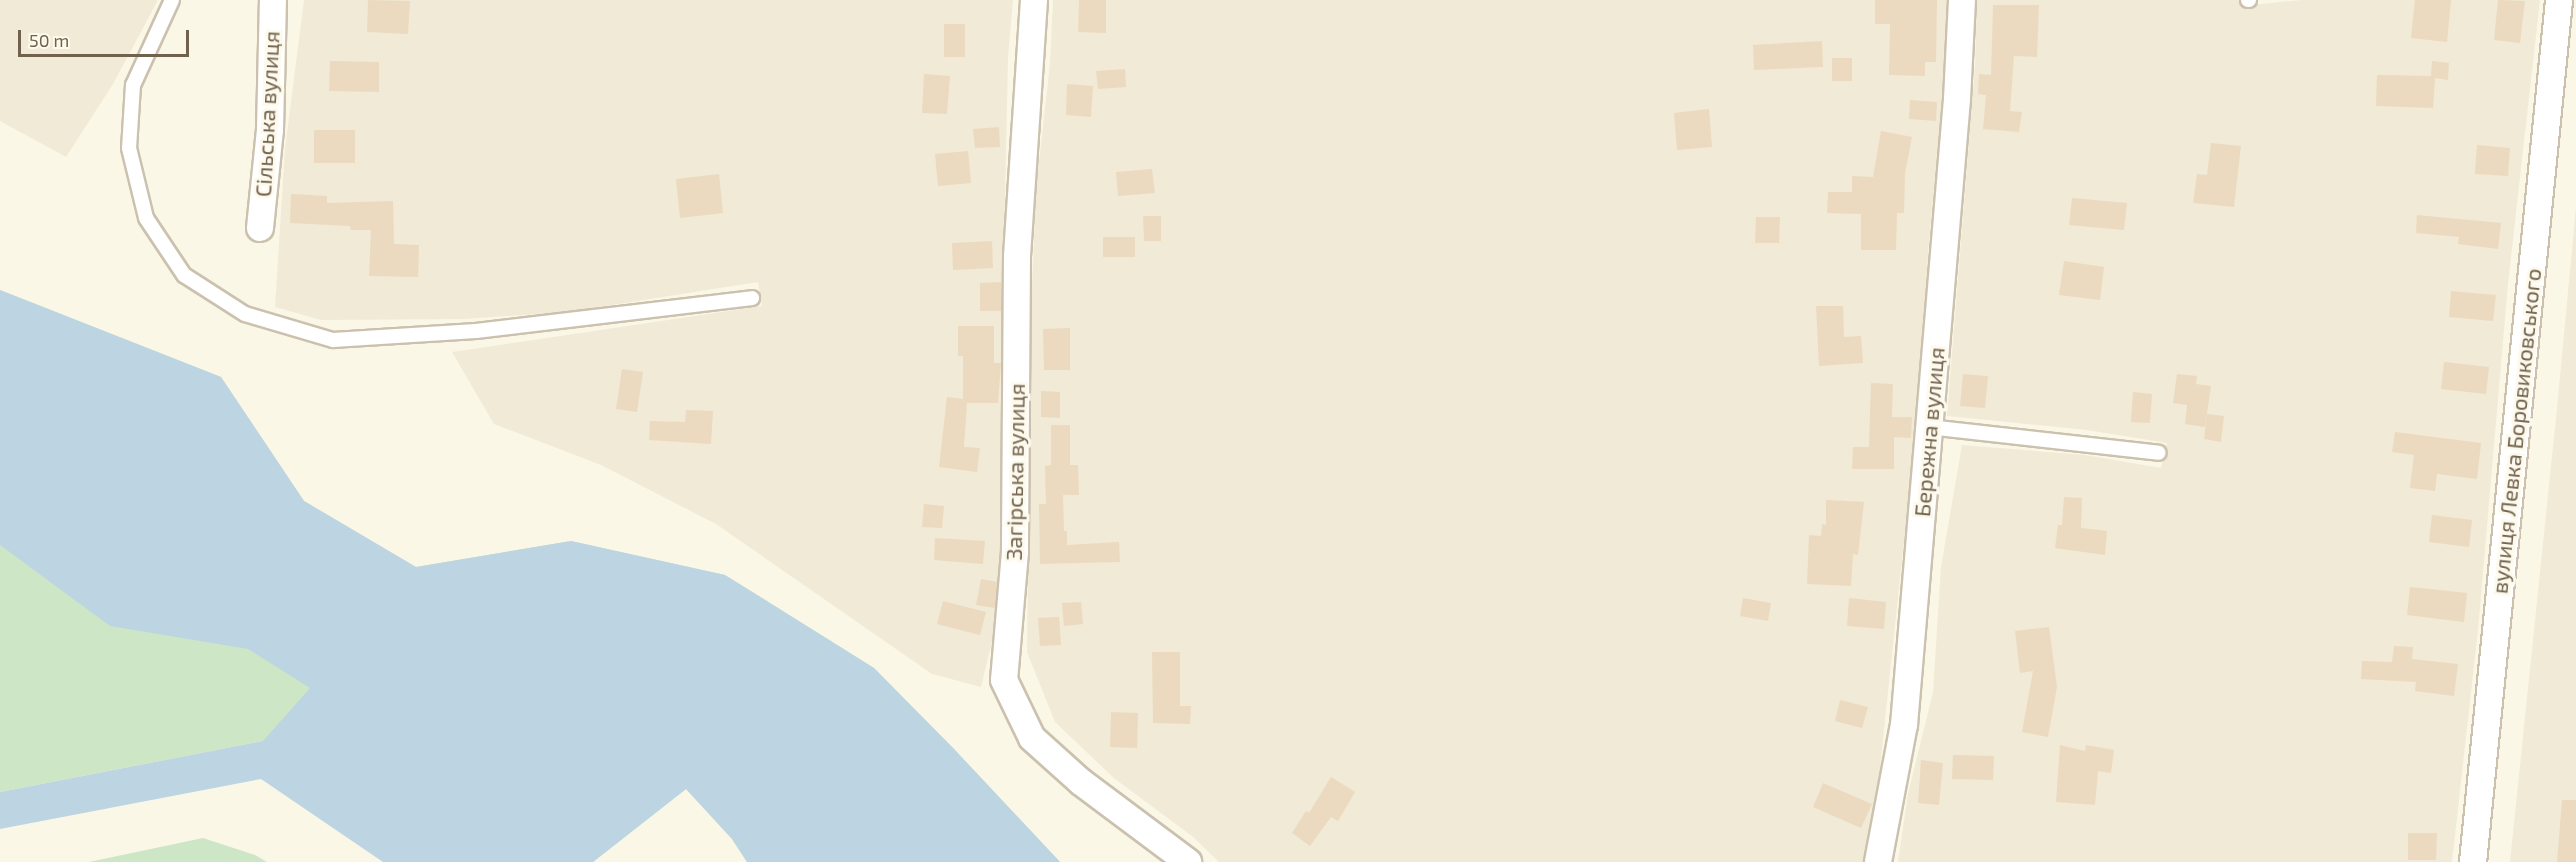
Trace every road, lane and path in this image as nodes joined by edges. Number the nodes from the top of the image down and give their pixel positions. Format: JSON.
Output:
{"nodes":[{"id":1,"x":172,"y":0,"type":"edge"},
{"id":2,"x":273,"y":0,"type":"edge"},
{"id":3,"x":1034,"y":0,"type":"edge"},
{"id":4,"x":1962,"y":0,"type":"edge"},
{"id":5,"x":2559,"y":0,"type":"edge"},
{"id":6,"x":260,"y":228,"type":"dead end"},
{"id":7,"x":752,"y":298,"type":"dead end"},
{"id":8,"x":1929,"y":427,"type":"junction"},
{"id":9,"x":2159,"y":453,"type":"dead end"},
{"id":10,"x":1188,"y":862,"type":"edge"},
{"id":11,"x":1878,"y":862,"type":"edge"},
{"id":12,"x":2473,"y":862,"type":"edge"}],
"edges":[{"from":1,"to":7,"type":"lane"},
{"from":2,"to":6,"type":"street","name":"Сільська вулиця"},
{"from":3,"to":10,"type":"street","name":"Загірська вулиця"},
{"from":4,"to":8,"type":"street","name":"Бережна вулиця"},
{"from":5,"to":12,"type":"street","name":"вулиця Левка Боровиковського"},
{"from":8,"to":9,"type":"lane"},
{"from":8,"to":11,"type":"street","name":"Бережна вулиця"}]}
